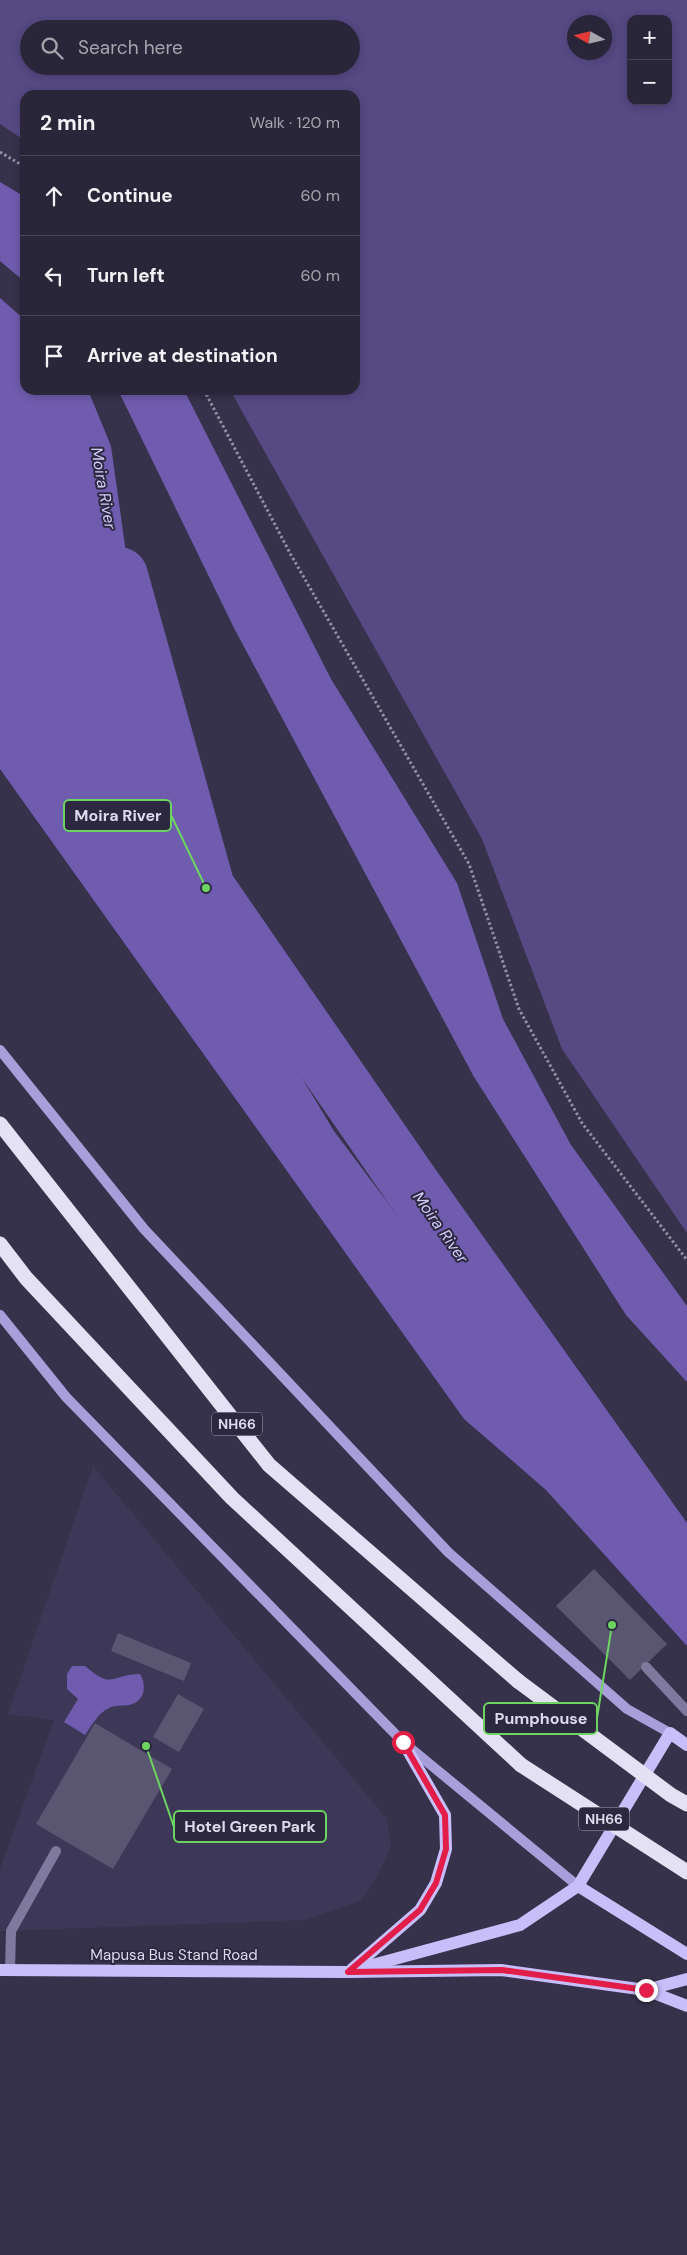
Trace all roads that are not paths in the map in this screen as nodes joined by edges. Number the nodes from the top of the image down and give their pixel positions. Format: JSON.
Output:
{"nodes":[{"id":1,"x":0,"y":1050,"type":"edge"},
{"id":2,"x":0,"y":1124,"type":"edge"},
{"id":3,"x":0,"y":1244,"type":"edge"},
{"id":4,"x":0,"y":1315,"type":"edge"},
{"id":5,"x":646,"y":1668,"type":"dead end"},
{"id":6,"x":687,"y":1712,"type":"edge"},
{"id":7,"x":670,"y":1733,"type":"junction"},
{"id":8,"x":403,"y":1742,"type":"junction"},
{"id":9,"x":687,"y":1745,"type":"edge"},
{"id":10,"x":687,"y":1804,"type":"edge"},
{"id":11,"x":56,"y":1851,"type":"dead end"},
{"id":12,"x":687,"y":1872,"type":"edge"},
{"id":13,"x":578,"y":1886,"type":"junction"},
{"id":14,"x":687,"y":1954,"type":"edge"},
{"id":15,"x":5,"y":1970,"type":"edge"},
{"id":16,"x":348,"y":1972,"type":"junction"},
{"id":17,"x":687,"y":1979,"type":"edge"},
{"id":18,"x":646,"y":1990,"type":"junction"},
{"id":19,"x":687,"y":2006,"type":"edge"}],
"edges":[{"from":1,"to":7,"type":"street"},
{"from":2,"to":10,"type":"highway","number":"NH66","bridge":true},
{"from":3,"to":12,"type":"highway","number":"NH66","bridge":true},
{"from":4,"to":8,"type":"street"},
{"from":5,"to":6,"type":"lane"},
{"from":7,"to":9,"type":"main road"},
{"from":7,"to":13,"type":"main road"},
{"from":8,"to":13,"type":"street"},
{"from":8,"to":16,"type":"main road"},
{"from":11,"to":15,"type":"lane"},
{"from":13,"to":14,"type":"main road"},
{"from":13,"to":16,"type":"main road"},
{"from":15,"to":16,"type":"main road","name":"Mapusa Bus Stand Road"},
{"from":16,"to":18,"type":"main road"},
{"from":17,"to":18,"type":"main road"},
{"from":18,"to":19,"type":"main road"}]}
